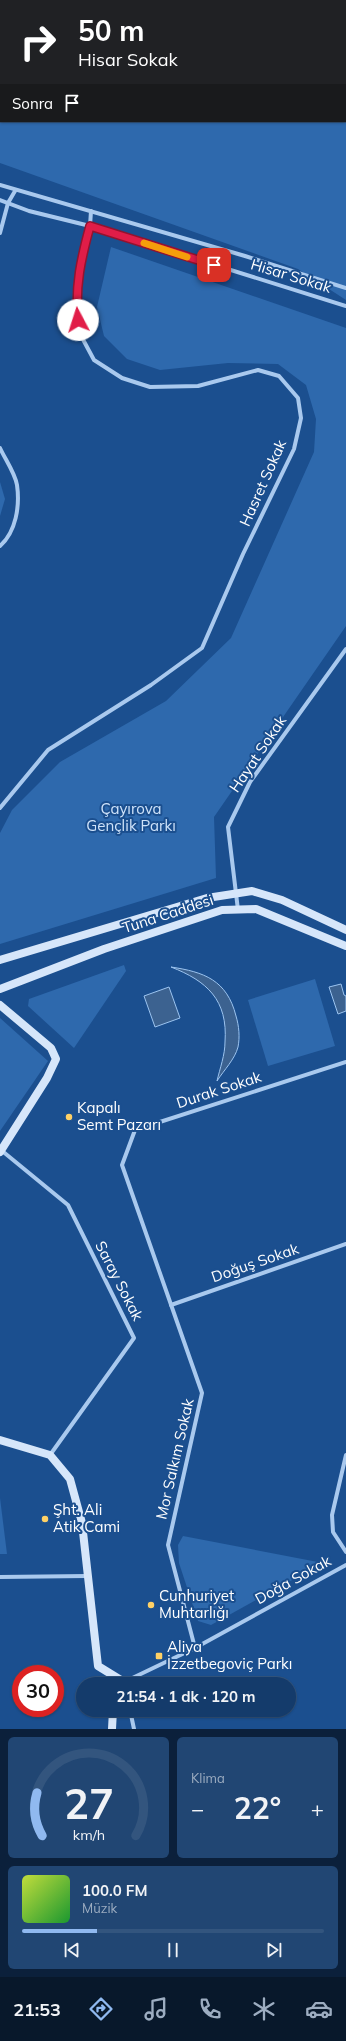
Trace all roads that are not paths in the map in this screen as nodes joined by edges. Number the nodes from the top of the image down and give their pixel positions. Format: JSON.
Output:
{"nodes":[{"id":1,"x":0,"y":185,"type":"edge"},
{"id":2,"x":15,"y":191,"type":"junction"},
{"id":3,"x":0,"y":200,"type":"edge"},
{"id":4,"x":8,"y":203,"type":"junction"},
{"id":5,"x":91,"y":211,"type":"junction"},
{"id":6,"x":90,"y":226,"type":"junction"},
{"id":7,"x":0,"y":232,"type":"edge"},
{"id":8,"x":346,"y":288,"type":"edge"},
{"id":9,"x":346,"y":306,"type":"edge"},
{"id":10,"x":0,"y":448,"type":"edge"},
{"id":11,"x":0,"y":546,"type":"edge"},
{"id":12,"x":346,"y":649,"type":"edge"},
{"id":13,"x":0,"y":808,"type":"edge"},
{"id":14,"x":236,"y":894,"type":"junction"},
{"id":15,"x":238,"y":910,"type":"junction"},
{"id":16,"x":346,"y":930,"type":"edge"},
{"id":17,"x":346,"y":946,"type":"edge"},
{"id":18,"x":0,"y":960,"type":"edge"},
{"id":19,"x":0,"y":989,"type":"edge"},
{"id":20,"x":0,"y":1005,"type":"edge"},
{"id":21,"x":346,"y":1062,"type":"edge"},
{"id":22,"x":1,"y":1151,"type":"edge"},
{"id":23,"x":122,"y":1165,"type":"joint"},
{"id":24,"x":346,"y":1244,"type":"edge"},
{"id":25,"x":171,"y":1305,"type":"junction"},
{"id":26,"x":0,"y":1440,"type":"edge"},
{"id":27,"x":50,"y":1455,"type":"junction"},
{"id":28,"x":346,"y":1455,"type":"edge"},
{"id":29,"x":346,"y":1552,"type":"edge"},
{"id":30,"x":346,"y":1565,"type":"edge"},
{"id":31,"x":88,"y":1576,"type":"junction"},
{"id":32,"x":0,"y":1577,"type":"edge"},
{"id":33,"x":195,"y":1648,"type":"junction"},
{"id":34,"x":114,"y":1677,"type":"edge"},
{"id":35,"x":135,"y":1677,"type":"edge"},
{"id":36,"x":113,"y":1717,"type":"edge"},
{"id":37,"x":131,"y":1717,"type":"edge"},
{"id":38,"x":112,"y":1729,"type":"edge"},
{"id":39,"x":134,"y":1729,"type":"edge"}],
"edges":[{"from":1,"to":2,"type":"street","name":"Hisar Sokak"},
{"from":2,"to":4,"type":"street"},
{"from":2,"to":5,"type":"street","name":"Hisar Sokak"},
{"from":3,"to":4,"type":"street","name":"Hisar Sokak"},
{"from":4,"to":6,"type":"street","name":"Hisar Sokak"},
{"from":4,"to":7,"type":"street"},
{"from":5,"to":6,"type":"street","name":"Hasret Sokak"},
{"from":5,"to":8,"type":"street","name":"Hisar Sokak"},
{"from":6,"to":9,"type":"street","name":"Hisar Sokak"},
{"from":6,"to":13,"type":"street","name":"Hasret Sokak"},
{"from":10,"to":11,"type":"street"},
{"from":12,"to":14,"type":"street","name":"Hayat Sokak"},
{"from":14,"to":15,"type":"street","name":"Hayat Sokak"},
{"from":14,"to":16,"type":"street","name":"Tuna Caddesi"},
{"from":14,"to":18,"type":"street","name":"Tuna Caddesi"},
{"from":15,"to":17,"type":"street","name":"Tuna Caddesi"},
{"from":15,"to":19,"type":"street","name":"Tuna Caddesi"},
{"from":20,"to":22,"type":"street"},
{"from":21,"to":23,"type":"street","name":"Durak Sokak"},
{"from":22,"to":27,"type":"street","name":"Saray Sokak"},
{"from":23,"to":25,"type":"street","name":"Mor Salkım Sokak"},
{"from":24,"to":25,"type":"street","name":"Doğuş Sokak"},
{"from":25,"to":33,"type":"street","name":"Mor Salkım Sokak"},
{"from":26,"to":27,"type":"street"},
{"from":27,"to":31,"type":"street"},
{"from":28,"to":29,"type":"street"},
{"from":30,"to":33,"type":"street","name":"Doğa Sokak"},
{"from":31,"to":32,"type":"street"},
{"from":31,"to":34,"type":"street"},
{"from":33,"to":35,"type":"street","name":"Doğa Sokak"},
{"from":36,"to":38,"type":"street"},
{"from":37,"to":39,"type":"street"}]}
